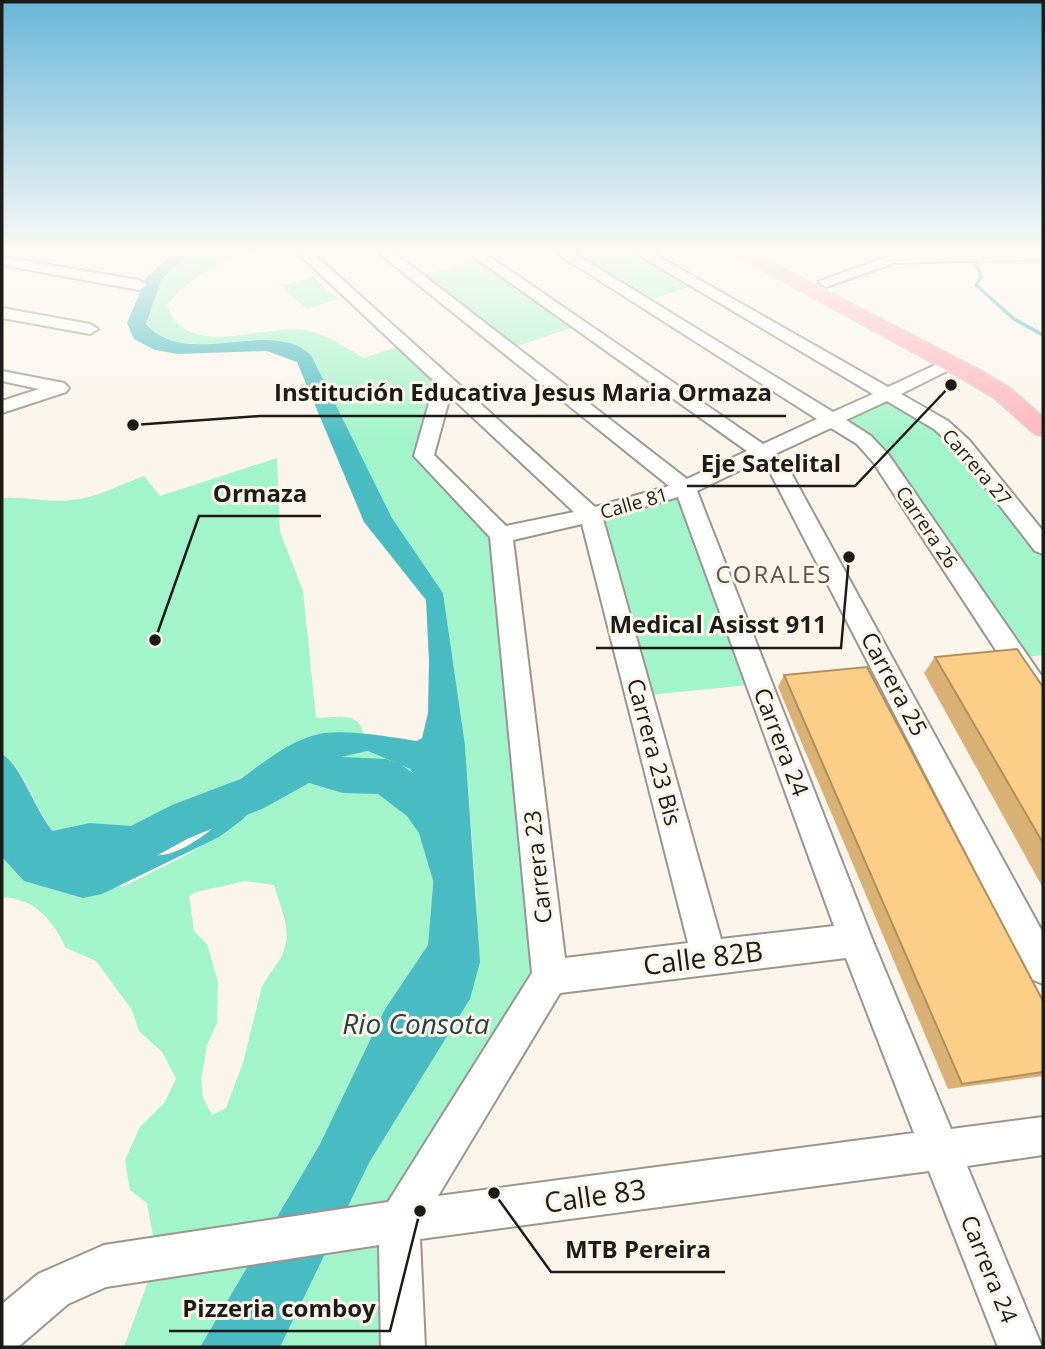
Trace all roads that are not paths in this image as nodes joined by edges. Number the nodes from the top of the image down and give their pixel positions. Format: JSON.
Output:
{"nodes":[{"id":1,"x":24,"y":317,"type":"edge"},
{"id":2,"x":375,"y":317,"type":"edge"},
{"id":3,"x":467,"y":317,"type":"edge"},
{"id":4,"x":567,"y":317,"type":"edge"},
{"id":5,"x":666,"y":317,"type":"edge"},
{"id":6,"x":755,"y":317,"type":"edge"},
{"id":7,"x":862,"y":317,"type":"edge"},
{"id":8,"x":894,"y":317,"type":"edge"},
{"id":9,"x":90,"y":329,"type":"dead end"},
{"id":10,"x":952,"y":364,"type":"junction"},
{"id":11,"x":2,"y":376,"type":"edge"},
{"id":12,"x":445,"y":380,"type":"junction"},
{"id":13,"x":889,"y":393,"type":"junction"},
{"id":14,"x":1043,"y":404,"type":"edge"},
{"id":15,"x":2,"y":407,"type":"edge"},
{"id":16,"x":831,"y":420,"type":"junction"},
{"id":17,"x":1043,"y":429,"type":"edge"},
{"id":18,"x":763,"y":453,"type":"junction"},
{"id":19,"x":685,"y":488,"type":"junction"},
{"id":20,"x":591,"y":515,"type":"junction"},
{"id":21,"x":501,"y":535,"type":"junction"},
{"id":22,"x":1043,"y":546,"type":"edge"},
{"id":23,"x":1043,"y":699,"type":"edge"},
{"id":24,"x":856,"y":940,"type":"junction"},
{"id":25,"x":709,"y":958,"type":"junction"},
{"id":26,"x":1043,"y":967,"type":"edge"},
{"id":27,"x":550,"y":977,"type":"junction"},
{"id":28,"x":1043,"y":1136,"type":"edge"},
{"id":29,"x":941,"y":1150,"type":"junction"},
{"id":30,"x":382,"y":1224,"type":"junction"},
{"id":31,"x":2,"y":1332,"type":"edge"},
{"id":32,"x":403,"y":1347,"type":"edge"},
{"id":33,"x":1020,"y":1347,"type":"edge"}],
"edges":[{"from":1,"to":9,"type":"street"},
{"from":2,"to":12,"type":"street"},
{"from":3,"to":19,"type":"street"},
{"from":4,"to":18,"type":"street","name":"Carrera 25"},
{"from":5,"to":16,"type":"street","name":"Carrera 26"},
{"from":6,"to":13,"type":"street","name":"Carrera 27"},
{"from":7,"to":10,"type":"main road"},
{"from":8,"to":14,"type":"main road"},
{"from":10,"to":13,"type":"street","name":"Calle 81"},
{"from":10,"to":17,"type":"main road"},
{"from":11,"to":15,"type":"street"},
{"from":12,"to":20,"type":"street"},
{"from":12,"to":21,"type":"street"},
{"from":13,"to":16,"type":"street","name":"Calle 81"},
{"from":13,"to":22,"type":"street","name":"Carrera 27"},
{"from":16,"to":18,"type":"street","name":"Calle 81"},
{"from":16,"to":23,"type":"street","name":"Carrera 26"},
{"from":18,"to":19,"type":"street","name":"Calle 81"},
{"from":18,"to":26,"type":"street","name":"Carrera 25"},
{"from":19,"to":20,"type":"street","name":"Calle 81"},
{"from":19,"to":24,"type":"street","name":"Carrera 24"},
{"from":20,"to":21,"type":"street","name":"Calle 81"},
{"from":20,"to":25,"type":"street","name":"Carrera 23 Bis"},
{"from":21,"to":27,"type":"street","name":"Carrera 23"},
{"from":24,"to":25,"type":"street","name":"Calle 82B"},
{"from":24,"to":29,"type":"street","name":"Carrera 24"},
{"from":25,"to":27,"type":"street","name":"Calle 82B"},
{"from":27,"to":30,"type":"street"},
{"from":28,"to":29,"type":"street","name":"Calle 83"},
{"from":29,"to":30,"type":"street","name":"Calle 83"},
{"from":29,"to":33,"type":"street","name":"Carrera 24"},
{"from":30,"to":31,"type":"street","name":"Calle 83"},
{"from":30,"to":32,"type":"street"}]}
